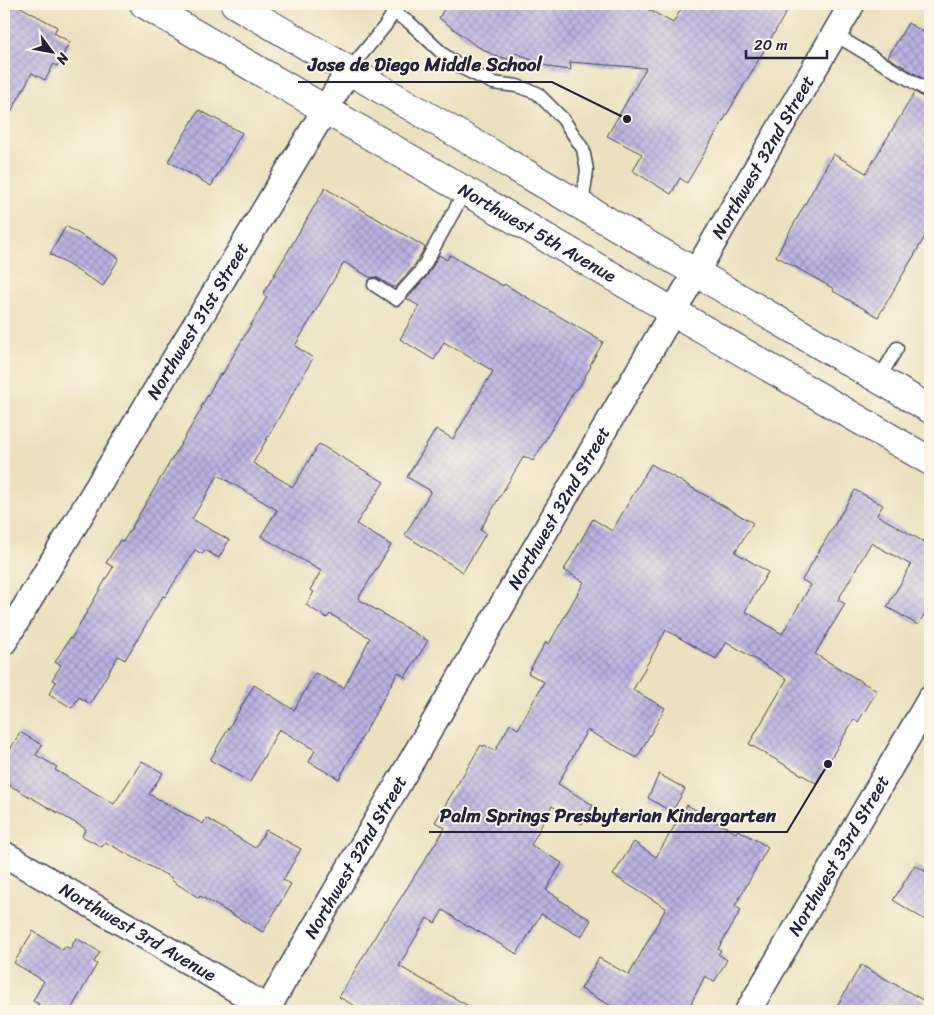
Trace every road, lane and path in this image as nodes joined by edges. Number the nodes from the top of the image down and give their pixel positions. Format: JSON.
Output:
{"nodes":[{"id":1,"x":144,"y":4,"type":"edge"},
{"id":2,"x":235,"y":4,"type":"edge"},
{"id":3,"x":852,"y":4,"type":"edge"},
{"id":4,"x":397,"y":8,"type":"edge"},
{"id":5,"x":834,"y":34,"type":"junction"},
{"id":6,"x":349,"y":70,"type":"junction"},
{"id":7,"x":930,"y":92,"type":"edge"},
{"id":8,"x":325,"y":109,"type":"junction"},
{"id":9,"x":465,"y":190,"type":"junction"},
{"id":10,"x":582,"y":206,"type":"junction"},
{"id":11,"x":696,"y":273,"type":"junction"},
{"id":12,"x":374,"y":285,"type":"dead end"},
{"id":13,"x":673,"y":312,"type":"junction"},
{"id":14,"x":896,"y":348,"type":"dead end"},
{"id":15,"x":879,"y":379,"type":"junction"},
{"id":16,"x":930,"y":409,"type":"edge"},
{"id":17,"x":930,"y":461,"type":"edge"},
{"id":18,"x":4,"y":642,"type":"edge"},
{"id":19,"x":930,"y":699,"type":"edge"},
{"id":20,"x":4,"y":854,"type":"edge"},
{"id":21,"x":269,"y":1010,"type":"edge"},
{"id":22,"x":748,"y":1011,"type":"edge"}],
"edges":[{"from":1,"to":8,"type":"street","name":"Northwest 5th Avenue"},
{"from":2,"to":6,"type":"street"},
{"from":3,"to":5,"type":"street","name":"Northwest 32nd Street"},
{"from":4,"to":6,"type":"lane","name":"Northwest 31st Street"},
{"from":4,"to":10,"type":"lane"},
{"from":5,"to":7,"type":"lane"},
{"from":5,"to":11,"type":"street","name":"Northwest 32nd Street"},
{"from":6,"to":8,"type":"street","name":"Northwest 31st Street"},
{"from":6,"to":10,"type":"street"},
{"from":8,"to":9,"type":"street","name":"Northwest 5th Avenue"},
{"from":8,"to":18,"type":"street","name":"Northwest 31st Street"},
{"from":9,"to":12,"type":"lane"},
{"from":9,"to":13,"type":"street","name":"Northwest 5th Avenue"},
{"from":10,"to":11,"type":"street"},
{"from":11,"to":13,"type":"street","name":"Northwest 32nd Street"},
{"from":11,"to":15,"type":"street"},
{"from":13,"to":17,"type":"street","name":"Northwest 5th Avenue"},
{"from":13,"to":21,"type":"street","name":"Northwest 32nd Street"},
{"from":14,"to":15,"type":"lane"},
{"from":15,"to":16,"type":"street"},
{"from":19,"to":22,"type":"street","name":"Northwest 33rd Street"},
{"from":20,"to":21,"type":"street","name":"Northwest 3rd Avenue"}]}
